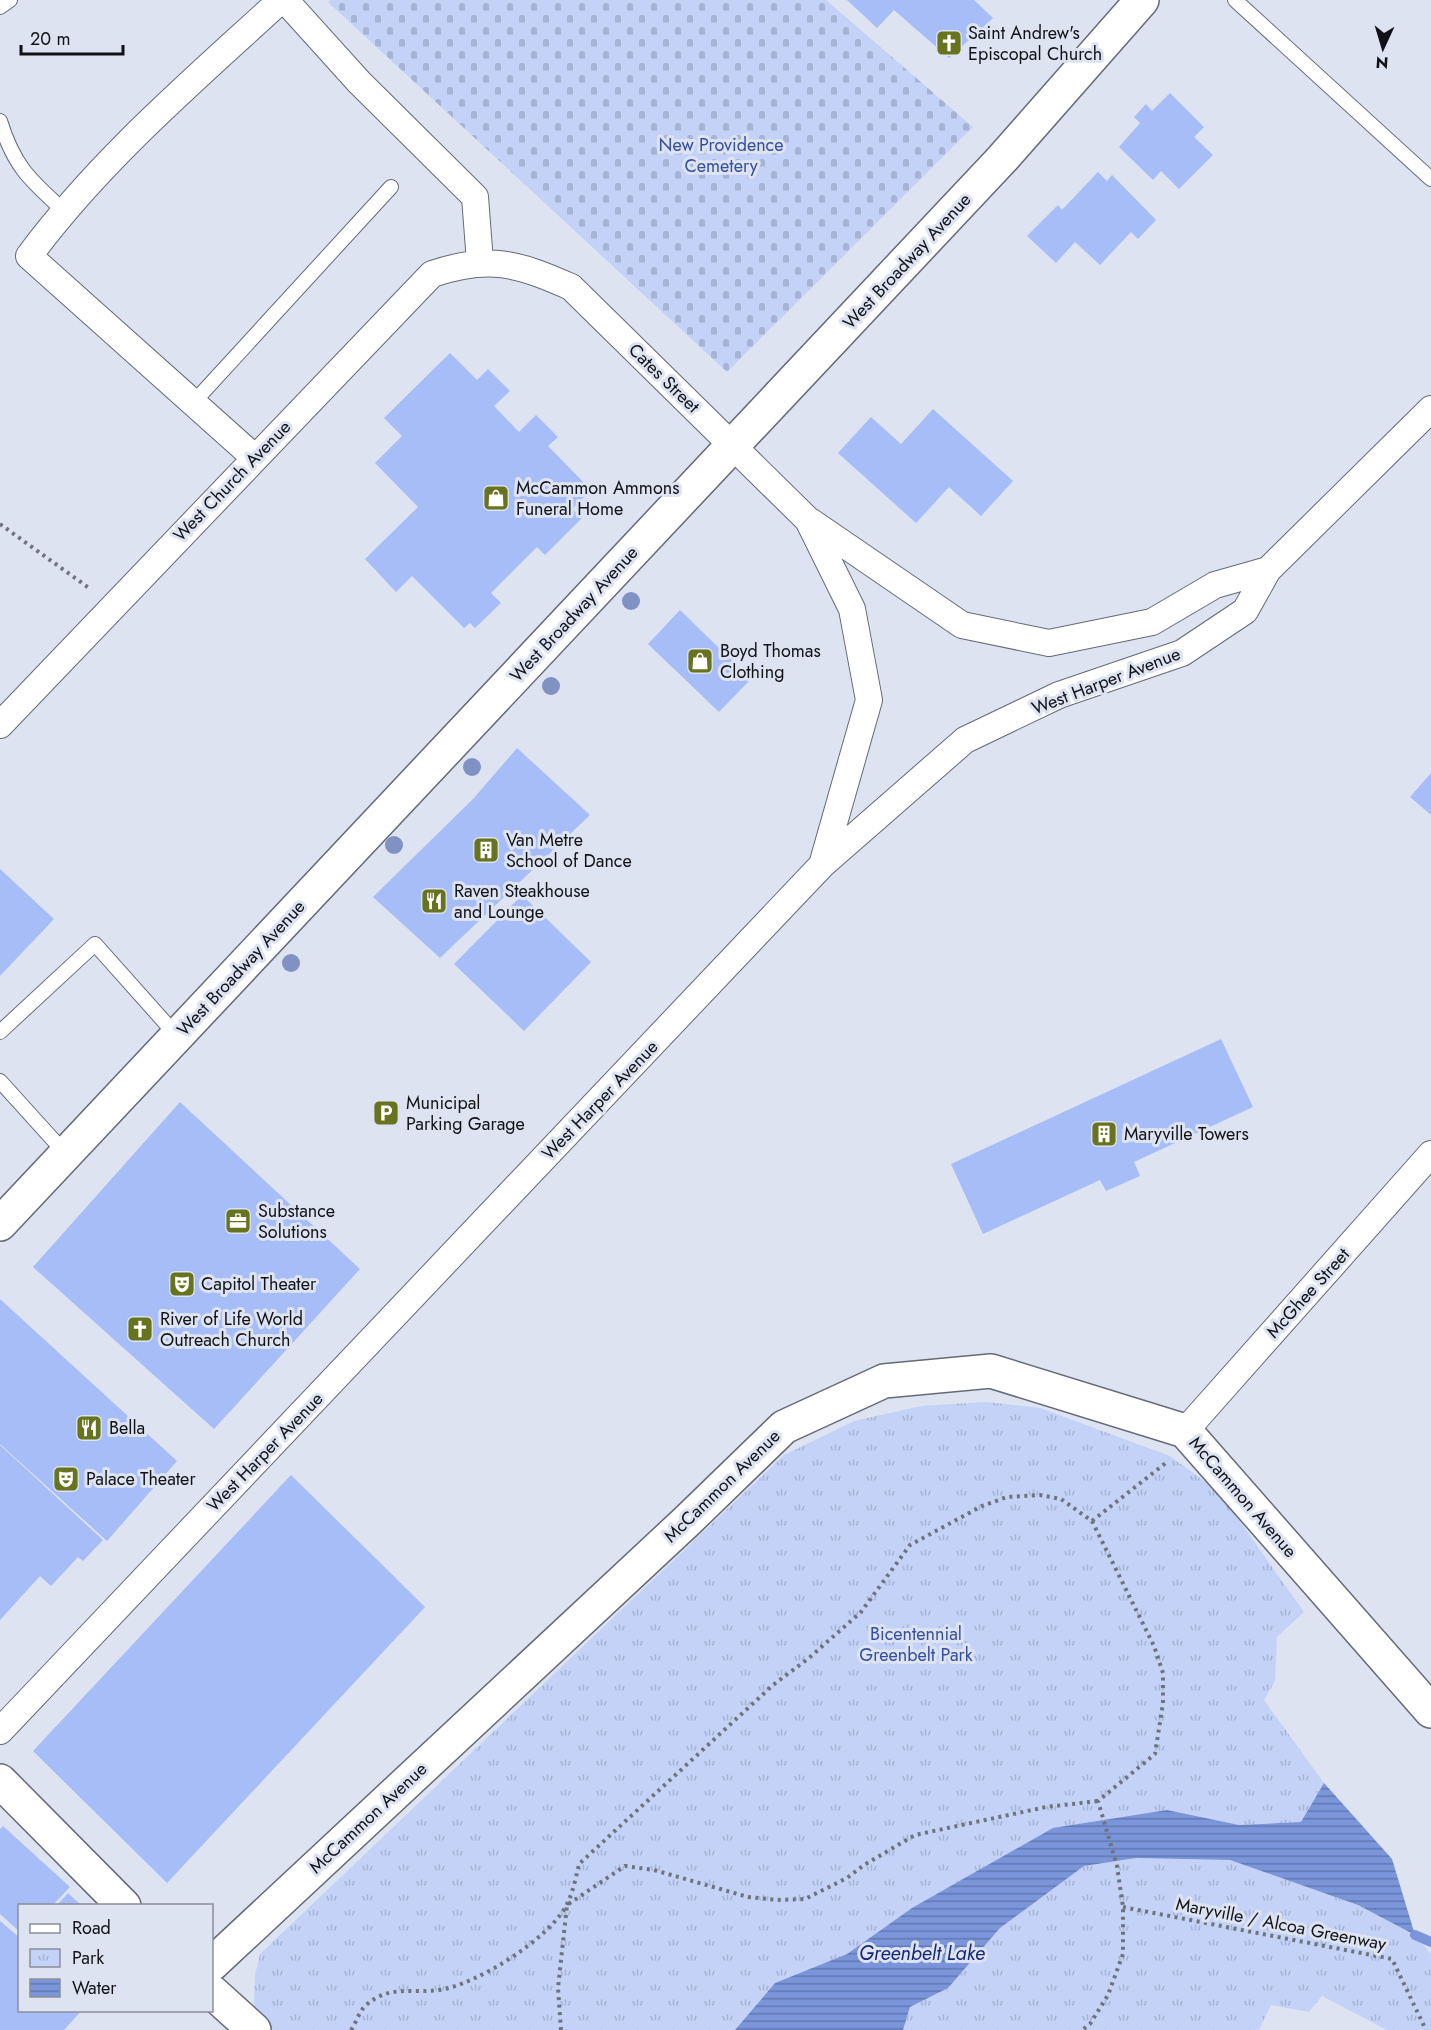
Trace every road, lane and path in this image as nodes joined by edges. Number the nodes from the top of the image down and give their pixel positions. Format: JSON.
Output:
{"nodes":[{"id":1,"x":10,"y":0,"type":"edge"},
{"id":2,"x":283,"y":0,"type":"edge"},
{"id":3,"x":1143,"y":0,"type":"edge"},
{"id":4,"x":1235,"y":0,"type":"edge"},
{"id":5,"x":0,"y":8,"type":"edge"},
{"id":6,"x":0,"y":121,"type":"edge"},
{"id":7,"x":1431,"y":179,"type":"edge"},
{"id":8,"x":391,"y":187,"type":"dead end"},
{"id":9,"x":63,"y":210,"type":"junction"},
{"id":10,"x":480,"y":262,"type":"junction"},
{"id":11,"x":193,"y":403,"type":"junction"},
{"id":12,"x":1431,"y":409,"type":"edge"},
{"id":13,"x":733,"y":446,"type":"junction"},
{"id":14,"x":255,"y":458,"type":"junction"},
{"id":15,"x":808,"y":520,"type":"junction"},
{"id":16,"x":0,"y":524,"type":"edge"},
{"id":17,"x":1268,"y":570,"type":"junction"},
{"id":18,"x":91,"y":589,"type":"dead end"},
{"id":19,"x":0,"y":725,"type":"edge"},
{"id":20,"x":822,"y":865,"type":"junction"},
{"id":21,"x":0,"y":1032,"type":"edge"},
{"id":22,"x":177,"y":1036,"type":"junction"},
{"id":23,"x":0,"y":1081,"type":"edge"},
{"id":24,"x":66,"y":1154,"type":"junction"},
{"id":25,"x":1431,"y":1154,"type":"edge"},
{"id":26,"x":0,"y":1224,"type":"edge"},
{"id":27,"x":1185,"y":1431,"type":"junction"},
{"id":28,"x":1092,"y":1521,"type":"junction"},
{"id":29,"x":1431,"y":1711,"type":"edge"},
{"id":30,"x":0,"y":1731,"type":"edge"},
{"id":31,"x":0,"y":1780,"type":"edge"},
{"id":32,"x":1098,"y":1801,"type":"junction"},
{"id":33,"x":123,"y":1904,"type":"edge"},
{"id":34,"x":567,"y":1905,"type":"junction"},
{"id":35,"x":1123,"y":1907,"type":"junction"},
{"id":36,"x":213,"y":1963,"type":"edge"},
{"id":37,"x":213,"y":1993,"type":"edge"},
{"id":38,"x":253,"y":2030,"type":"edge"},
{"id":39,"x":351,"y":2030,"type":"edge"},
{"id":40,"x":561,"y":2030,"type":"edge"},
{"id":41,"x":1082,"y":2030,"type":"edge"},
{"id":42,"x":1426,"y":2030,"type":"edge"}],
"edges":[{"from":1,"to":5,"type":"lane"},
{"from":2,"to":9,"type":"street"},
{"from":2,"to":10,"type":"street"},
{"from":3,"to":13,"type":"main road","name":"West Broadway Avenue"},
{"from":4,"to":7,"type":"lane"},
{"from":6,"to":9,"type":"lane"},
{"from":8,"to":11,"type":"lane"},
{"from":9,"to":11,"type":"street"},
{"from":10,"to":13,"type":"street","name":"Cates Street"},
{"from":10,"to":14,"type":"street","name":"West Church Avenue"},
{"from":11,"to":14,"type":"street"},
{"from":12,"to":17,"type":"street","name":"West Harper Avenue"},
{"from":13,"to":15,"type":"street","name":"Cates Street"},
{"from":13,"to":22,"type":"main road","name":"West Broadway Avenue"},
{"from":14,"to":19,"type":"street","name":"West Church Avenue"},
{"from":15,"to":17,"type":"street","name":"West Harper Avenue"},
{"from":15,"to":20,"type":"street","name":"Cates Street"},
{"from":16,"to":18,"type":"path"},
{"from":17,"to":20,"type":"street","name":"West Harper Avenue"},
{"from":20,"to":30,"type":"street","name":"West Harper Avenue"},
{"from":21,"to":22,"type":"lane"},
{"from":22,"to":24,"type":"main road","name":"West Broadway Avenue"},
{"from":23,"to":24,"type":"lane"},
{"from":24,"to":26,"type":"main road","name":"West Broadway Avenue"},
{"from":25,"to":27,"type":"street","name":"McGhee Street"},
{"from":27,"to":28,"type":"path"},
{"from":27,"to":29,"type":"main road","name":"McCammon Avenue"},
{"from":27,"to":36,"type":"main road","name":"McCammon Avenue"},
{"from":28,"to":32,"type":"path"},
{"from":28,"to":34,"type":"path"},
{"from":31,"to":33,"type":"main road"},
{"from":32,"to":34,"type":"path"},
{"from":32,"to":35,"type":"path"},
{"from":34,"to":39,"type":"path"},
{"from":34,"to":40,"type":"path"},
{"from":35,"to":41,"type":"path"},
{"from":35,"to":42,"type":"path","name":"Maryville / Alcoa Greenway"},
{"from":37,"to":38,"type":"main road"}]}
